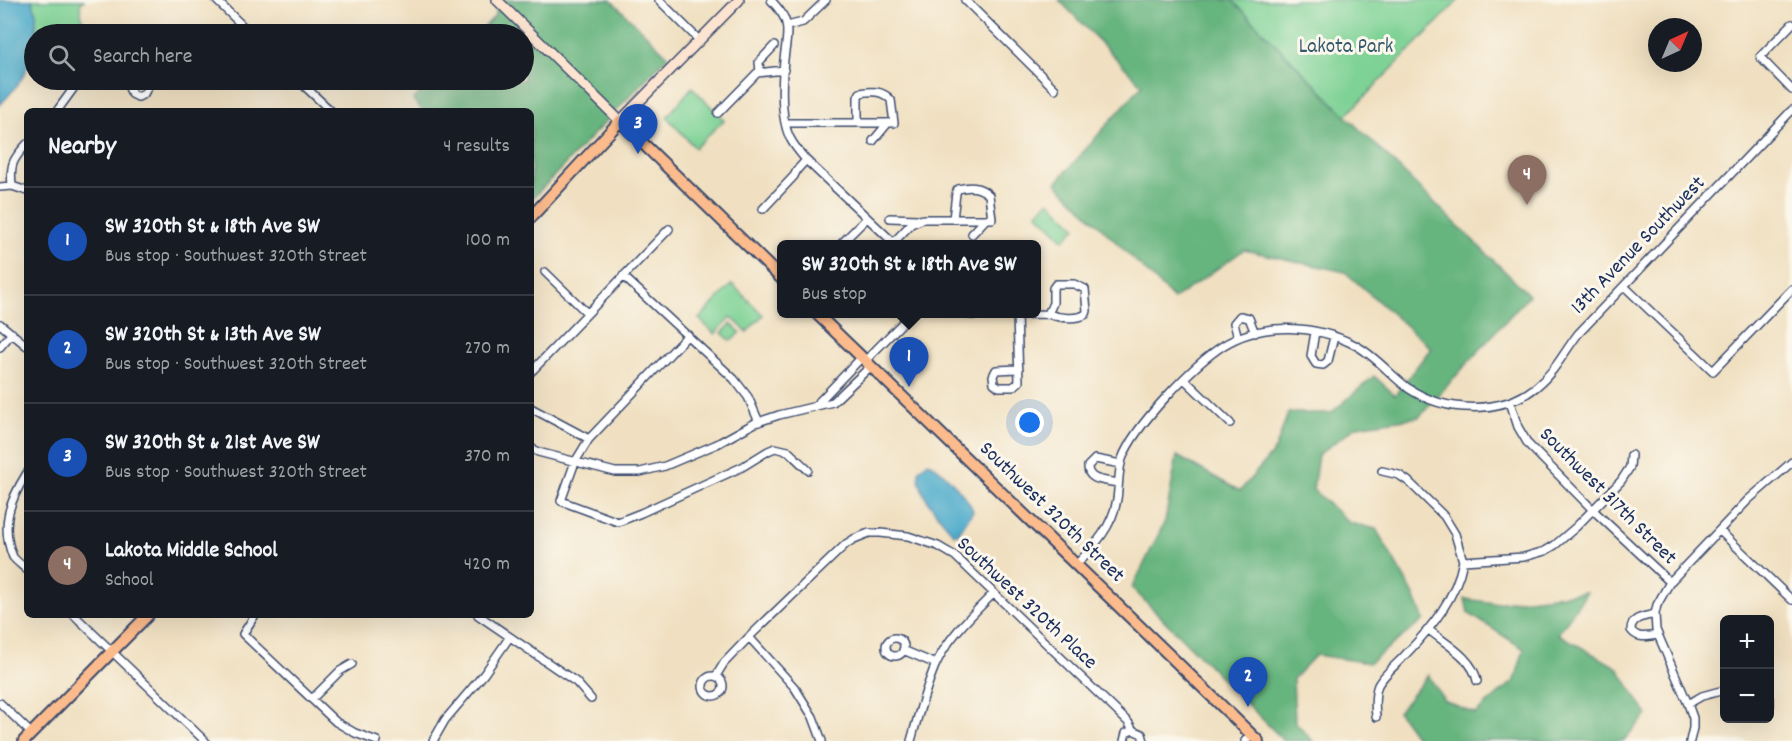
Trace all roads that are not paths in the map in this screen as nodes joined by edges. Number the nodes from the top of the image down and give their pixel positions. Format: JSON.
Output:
{"nodes":[{"id":1,"x":216,"y":0,"type":"edge"},
{"id":2,"x":497,"y":0,"type":"edge"},
{"id":3,"x":659,"y":0,"type":"edge"},
{"id":4,"x":740,"y":0,"type":"edge"},
{"id":5,"x":771,"y":0,"type":"edge"},
{"id":6,"x":826,"y":0,"type":"edge"},
{"id":7,"x":965,"y":0,"type":"edge"},
{"id":8,"x":241,"y":24,"type":"edge"},
{"id":9,"x":521,"y":24,"type":"edge"},
{"id":10,"x":1792,"y":24,"type":"edge"},
{"id":11,"x":787,"y":26,"type":"junction"},
{"id":12,"x":534,"y":36,"type":"edge"},
{"id":13,"x":700,"y":41,"type":"junction"},
{"id":14,"x":774,"y":46,"type":"dead end"},
{"id":15,"x":784,"y":70,"type":"junction"},
{"id":16,"x":760,"y":72,"type":"junction"},
{"id":17,"x":1055,"y":88,"type":"dead end"},
{"id":18,"x":72,"y":90,"type":"edge"},
{"id":19,"x":309,"y":90,"type":"edge"},
{"id":20,"x":1792,"y":90,"type":"edge"},
{"id":21,"x":59,"y":108,"type":"edge"},
{"id":22,"x":328,"y":108,"type":"edge"},
{"id":23,"x":1792,"y":110,"type":"edge"},
{"id":24,"x":718,"y":113,"type":"dead end"},
{"id":25,"x":620,"y":121,"type":"junction"},
{"id":26,"x":785,"y":123,"type":"junction"},
{"id":27,"x":858,"y":123,"type":"junction"},
{"id":28,"x":888,"y":123,"type":"junction"},
{"id":29,"x":873,"y":141,"type":"dead end"},
{"id":30,"x":24,"y":147,"type":"edge"},
{"id":31,"x":806,"y":160,"type":"junction"},
{"id":32,"x":12,"y":186,"type":"junction"},
{"id":33,"x":0,"y":187,"type":"edge"},
{"id":34,"x":24,"y":190,"type":"edge"},
{"id":35,"x":763,"y":209,"type":"dead end"},
{"id":36,"x":534,"y":213,"type":"edge"},
{"id":37,"x":867,"y":218,"type":"junction"},
{"id":38,"x":890,"y":218,"type":"dead end"},
{"id":39,"x":923,"y":219,"type":"junction"},
{"id":40,"x":953,"y":219,"type":"junction"},
{"id":41,"x":986,"y":219,"type":"junction"},
{"id":42,"x":669,"y":229,"type":"dead end"},
{"id":43,"x":972,"y":234,"type":"dead end"},
{"id":44,"x":845,"y":240,"type":"edge"},
{"id":45,"x":890,"y":240,"type":"edge"},
{"id":46,"x":897,"y":240,"type":"edge"},
{"id":47,"x":545,"y":272,"type":"dead end"},
{"id":48,"x":777,"y":274,"type":"edge"},
{"id":49,"x":623,"y":276,"type":"junction"},
{"id":50,"x":1624,"y":286,"type":"junction"},
{"id":51,"x":1792,"y":289,"type":"edge"},
{"id":52,"x":587,"y":314,"type":"junction"},
{"id":53,"x":1041,"y":314,"type":"edge"},
{"id":54,"x":1048,"y":314,"type":"junction"},
{"id":55,"x":821,"y":318,"type":"edge"},
{"id":56,"x":907,"y":318,"type":"edge"},
{"id":57,"x":1017,"y":318,"type":"edge"},
{"id":58,"x":0,"y":324,"type":"edge"},
{"id":59,"x":1315,"y":332,"type":"junction"},
{"id":60,"x":12,"y":333,"type":"junction"},
{"id":61,"x":1255,"y":333,"type":"junction"},
{"id":62,"x":688,"y":335,"type":"junction"},
{"id":63,"x":1334,"y":337,"type":"junction"},
{"id":64,"x":1238,"y":339,"type":"junction"},
{"id":65,"x":24,"y":343,"type":"edge"},
{"id":66,"x":0,"y":347,"type":"edge"},
{"id":67,"x":866,"y":361,"type":"junction"},
{"id":68,"x":534,"y":369,"type":"edge"},
{"id":69,"x":1019,"y":369,"type":"dead end"},
{"id":70,"x":1184,"y":379,"type":"junction"},
{"id":71,"x":1510,"y":402,"type":"junction"},
{"id":72,"x":815,"y":406,"type":"junction"},
{"id":73,"x":534,"y":410,"type":"edge"},
{"id":74,"x":759,"y":422,"type":"junction"},
{"id":75,"x":1230,"y":423,"type":"dead end"},
{"id":76,"x":589,"y":439,"type":"junction"},
{"id":77,"x":534,"y":449,"type":"edge"},
{"id":78,"x":1631,"y":455,"type":"dead end"},
{"id":79,"x":575,"y":462,"type":"junction"},
{"id":80,"x":1792,"y":462,"type":"edge"},
{"id":81,"x":1121,"y":464,"type":"junction"},
{"id":82,"x":808,"y":470,"type":"dead end"},
{"id":83,"x":1382,"y":471,"type":"dead end"},
{"id":84,"x":24,"y":478,"type":"edge"},
{"id":85,"x":1118,"y":483,"type":"junction"},
{"id":86,"x":1593,"y":510,"type":"junction"},
{"id":87,"x":1720,"y":531,"type":"junction"},
{"id":88,"x":1463,"y":561,"type":"junction"},
{"id":89,"x":1077,"y":564,"type":"junction"},
{"id":90,"x":24,"y":567,"type":"edge"},
{"id":91,"x":1670,"y":582,"type":"junction"},
{"id":92,"x":993,"y":594,"type":"junction"},
{"id":93,"x":1792,"y":600,"type":"edge"},
{"id":94,"x":1655,"y":614,"type":"junction"},
{"id":95,"x":77,"y":618,"type":"edge"},
{"id":96,"x":145,"y":618,"type":"edge"},
{"id":97,"x":253,"y":618,"type":"edge"},
{"id":98,"x":482,"y":618,"type":"edge"},
{"id":99,"x":1429,"y":630,"type":"junction"},
{"id":100,"x":1659,"y":635,"type":"junction"},
{"id":101,"x":749,"y":637,"type":"junction"},
{"id":102,"x":509,"y":638,"type":"junction"},
{"id":103,"x":903,"y":650,"type":"dead end"},
{"id":104,"x":112,"y":652,"type":"junction"},
{"id":105,"x":352,"y":664,"type":"dead end"},
{"id":106,"x":936,"y":664,"type":"junction"},
{"id":107,"x":716,"y":676,"type":"dead end"},
{"id":108,"x":1477,"y":681,"type":"dead end"},
{"id":109,"x":1720,"y":691,"type":"edge"},
{"id":110,"x":312,"y":699,"type":"junction"},
{"id":111,"x":591,"y":699,"type":"dead end"},
{"id":112,"x":0,"y":703,"type":"edge"},
{"id":113,"x":1688,"y":704,"type":"junction"},
{"id":114,"x":1376,"y":717,"type":"dead end"},
{"id":115,"x":1133,"y":730,"type":"junction"},
{"id":116,"x":28,"y":737,"type":"edge"},
{"id":117,"x":1252,"y":739,"type":"edge"},
{"id":118,"x":205,"y":741,"type":"edge"},
{"id":119,"x":377,"y":741,"type":"edge"},
{"id":120,"x":433,"y":741,"type":"edge"},
{"id":121,"x":822,"y":741,"type":"edge"},
{"id":122,"x":911,"y":741,"type":"edge"},
{"id":123,"x":1124,"y":741,"type":"edge"},
{"id":124,"x":1144,"y":741,"type":"edge"},
{"id":125,"x":1690,"y":741,"type":"edge"}],
"edges":[{"from":1,"to":8,"type":"street"},
{"from":2,"to":9,"type":"main road"},
{"from":3,"to":13,"type":"street"},
{"from":4,"to":13,"type":"main road"},
{"from":5,"to":11,"type":"street"},
{"from":6,"to":11,"type":"street"},
{"from":7,"to":17,"type":"street"},
{"from":10,"to":20,"type":"street"},
{"from":11,"to":15,"type":"street"},
{"from":12,"to":25,"type":"main road"},
{"from":13,"to":25,"type":"main road"},
{"from":14,"to":16,"type":"street"},
{"from":15,"to":16,"type":"street"},
{"from":15,"to":26,"type":"street"},
{"from":16,"to":24,"type":"street"},
{"from":18,"to":21,"type":"street"},
{"from":19,"to":22,"type":"street"},
{"from":23,"to":50,"type":"street","name":"13th Avenue Southwest"},
{"from":25,"to":36,"type":"main road"},
{"from":25,"to":48,"type":"main road"},
{"from":26,"to":27,"type":"street"},
{"from":26,"to":31,"type":"street"},
{"from":27,"to":28,"type":"street"},
{"from":27,"to":28,"type":"street"},
{"from":28,"to":29,"type":"street"},
{"from":30,"to":32,"type":"street"},
{"from":31,"to":35,"type":"street"},
{"from":31,"to":37,"type":"street"},
{"from":32,"to":33,"type":"street"},
{"from":32,"to":34,"type":"street"},
{"from":37,"to":44,"type":"street"},
{"from":37,"to":45,"type":"street"},
{"from":38,"to":39,"type":"street"},
{"from":39,"to":40,"type":"street"},
{"from":39,"to":46,"type":"street"},
{"from":40,"to":41,"type":"street"},
{"from":40,"to":41,"type":"street"},
{"from":41,"to":43,"type":"street"},
{"from":42,"to":49,"type":"street"},
{"from":47,"to":52,"type":"street"},
{"from":49,"to":52,"type":"street"},
{"from":49,"to":62,"type":"street"},
{"from":50,"to":51,"type":"street"},
{"from":50,"to":71,"type":"street","name":"13th Avenue Southwest"},
{"from":52,"to":68,"type":"street"},
{"from":53,"to":54,"type":"street"},
{"from":54,"to":54,"type":"street"},
{"from":55,"to":67,"type":"main road","name":"Southwest 320th Street"},
{"from":56,"to":67,"type":"street"},
{"from":57,"to":69,"type":"street"},
{"from":58,"to":60,"type":"street"},
{"from":59,"to":61,"type":"street"},
{"from":59,"to":63,"type":"street"},
{"from":59,"to":63,"type":"street"},
{"from":60,"to":65,"type":"street"},
{"from":60,"to":66,"type":"street"},
{"from":61,"to":64,"type":"street"},
{"from":61,"to":64,"type":"street"},
{"from":62,"to":74,"type":"street"},
{"from":62,"to":76,"type":"street"},
{"from":63,"to":71,"type":"street"},
{"from":64,"to":70,"type":"street"},
{"from":67,"to":72,"type":"street"},
{"from":67,"to":72,"type":"street"},
{"from":67,"to":89,"type":"main road","name":"Southwest 320th Street"},
{"from":70,"to":75,"type":"street"},
{"from":70,"to":81,"type":"street"},
{"from":71,"to":86,"type":"street","name":"Southwest 317th Street"},
{"from":72,"to":74,"type":"street"},
{"from":73,"to":76,"type":"street"},
{"from":74,"to":79,"type":"street"},
{"from":76,"to":79,"type":"street"},
{"from":77,"to":79,"type":"street"},
{"from":78,"to":86,"type":"street"},
{"from":79,"to":82,"type":"street"},
{"from":80,"to":87,"type":"street"},
{"from":81,"to":85,"type":"street"},
{"from":81,"to":85,"type":"street"},
{"from":83,"to":88,"type":"street"},
{"from":84,"to":90,"type":"street"},
{"from":85,"to":89,"type":"street"},
{"from":86,"to":88,"type":"street"},
{"from":86,"to":91,"type":"street","name":"Southwest 317th Street"},
{"from":87,"to":91,"type":"street"},
{"from":87,"to":93,"type":"street"},
{"from":88,"to":99,"type":"street"},
{"from":89,"to":117,"type":"main road","name":"Southwest 320th Street"},
{"from":91,"to":94,"type":"street"},
{"from":92,"to":101,"type":"street","name":"Southwest 320th Place"},
{"from":92,"to":106,"type":"street"},
{"from":92,"to":115,"type":"street","name":"Southwest 320th Place"},
{"from":94,"to":100,"type":"street"},
{"from":94,"to":100,"type":"street"},
{"from":95,"to":104,"type":"street"},
{"from":96,"to":104,"type":"main road"},
{"from":97,"to":110,"type":"street"},
{"from":98,"to":102,"type":"street"},
{"from":99,"to":108,"type":"street"},
{"from":99,"to":114,"type":"street"},
{"from":100,"to":113,"type":"street"},
{"from":101,"to":107,"type":"street"},
{"from":101,"to":121,"type":"street"},
{"from":102,"to":111,"type":"street"},
{"from":102,"to":120,"type":"street"},
{"from":103,"to":106,"type":"street"},
{"from":104,"to":116,"type":"main road"},
{"from":104,"to":118,"type":"street"},
{"from":105,"to":110,"type":"street"},
{"from":106,"to":122,"type":"street"},
{"from":109,"to":113,"type":"street"},
{"from":110,"to":119,"type":"street"},
{"from":112,"to":116,"type":"street"},
{"from":113,"to":125,"type":"street"},
{"from":115,"to":123,"type":"street"},
{"from":115,"to":124,"type":"street","name":"Southwest 320th Place"}]}
